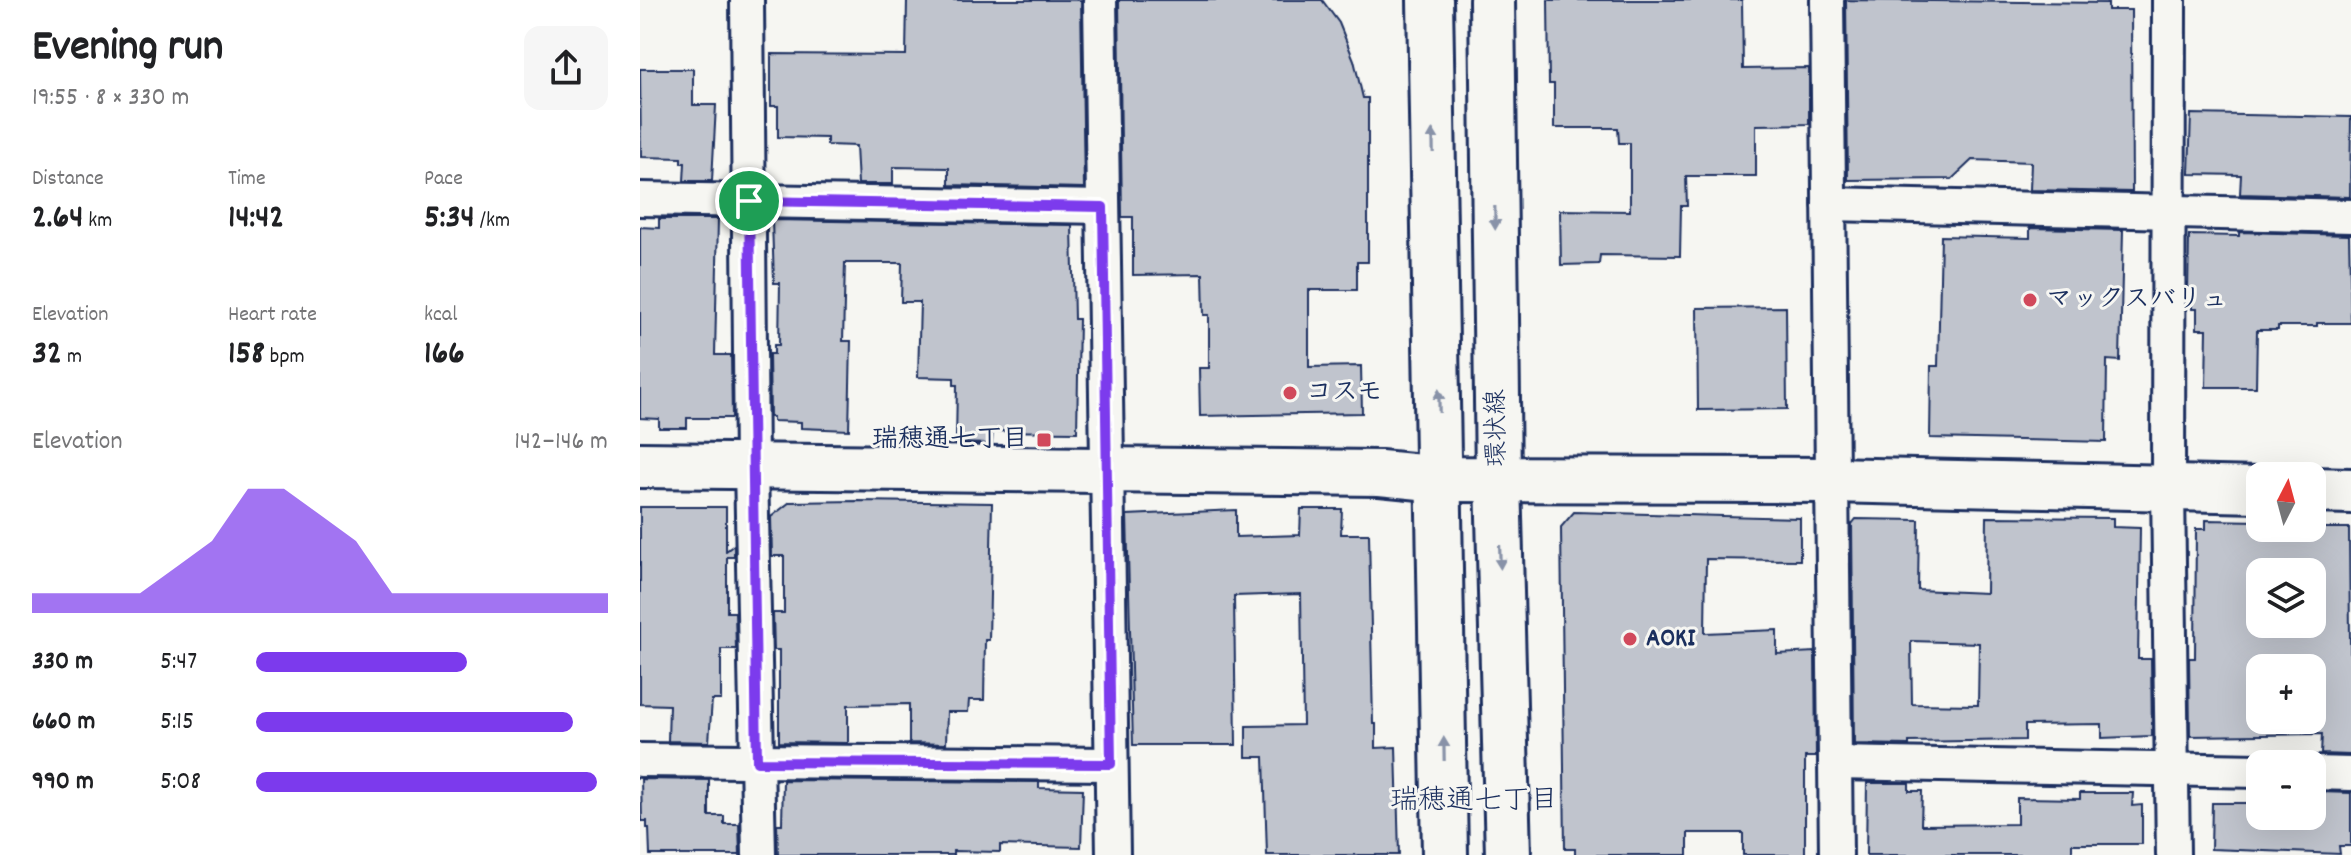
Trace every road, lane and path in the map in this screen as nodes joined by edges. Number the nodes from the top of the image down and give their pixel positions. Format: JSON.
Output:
{"nodes":[{"id":1,"x":747,"y":0,"type":"edge"},
{"id":2,"x":1100,"y":0,"type":"edge"},
{"id":3,"x":1430,"y":0,"type":"edge"},
{"id":4,"x":1492,"y":0,"type":"edge"},
{"id":5,"x":1827,"y":0,"type":"edge"},
{"id":6,"x":2169,"y":0,"type":"edge"},
{"id":7,"x":640,"y":199,"type":"edge"},
{"id":8,"x":749,"y":201,"type":"junction"},
{"id":9,"x":1829,"y":204,"type":"junction"},
{"id":10,"x":1103,"y":207,"type":"junction"},
{"id":11,"x":2168,"y":210,"type":"junction"},
{"id":12,"x":2351,"y":216,"type":"edge"},
{"id":13,"x":640,"y":465,"type":"edge"},
{"id":14,"x":751,"y":467,"type":"junction"},
{"id":15,"x":1107,"y":469,"type":"junction"},
{"id":16,"x":1441,"y":479,"type":"junction"},
{"id":17,"x":1498,"y":479,"type":"junction"},
{"id":18,"x":1831,"y":480,"type":"junction"},
{"id":19,"x":2168,"y":489,"type":"junction"},
{"id":20,"x":2246,"y":490,"type":"edge"},
{"id":21,"x":2326,"y":490,"type":"edge"},
{"id":22,"x":2351,"y":491,"type":"edge"},
{"id":23,"x":640,"y":760,"type":"edge"},
{"id":24,"x":757,"y":762,"type":"junction"},
{"id":25,"x":1836,"y":763,"type":"junction"},
{"id":26,"x":1111,"y":764,"type":"junction"},
{"id":27,"x":2172,"y":767,"type":"junction"},
{"id":28,"x":2246,"y":770,"type":"edge"},
{"id":29,"x":2326,"y":773,"type":"edge"},
{"id":30,"x":2351,"y":774,"type":"edge"},
{"id":31,"x":759,"y":855,"type":"edge"},
{"id":32,"x":1113,"y":855,"type":"edge"},
{"id":33,"x":1445,"y":855,"type":"edge"},
{"id":34,"x":1508,"y":855,"type":"edge"},
{"id":35,"x":1836,"y":855,"type":"edge"},
{"id":36,"x":2173,"y":855,"type":"edge"}],
"edges":[{"from":1,"to":8,"type":"street"},
{"from":2,"to":10,"type":"street"},
{"from":16,"to":3,"type":"main road","one_way":true},
{"from":4,"to":17,"type":"main road","name":"環状線","one_way":true},
{"from":5,"to":9,"type":"street"},
{"from":6,"to":11,"type":"street"},
{"from":7,"to":8,"type":"street"},
{"from":8,"to":10,"type":"street"},
{"from":8,"to":14,"type":"street"},
{"from":9,"to":11,"type":"street"},
{"from":9,"to":18,"type":"street"},
{"from":10,"to":15,"type":"street"},
{"from":11,"to":12,"type":"street"},
{"from":11,"to":19,"type":"street"},
{"from":13,"to":14,"type":"main road"},
{"from":14,"to":15,"type":"main road"},
{"from":14,"to":24,"type":"street"},
{"from":15,"to":16,"type":"main road"},
{"from":15,"to":26,"type":"street"},
{"from":16,"to":17,"type":"main road"},
{"from":33,"to":16,"type":"main road","one_way":true},
{"from":17,"to":18,"type":"main road"},
{"from":17,"to":34,"type":"main road","name":"環状線","one_way":true},
{"from":18,"to":19,"type":"main road"},
{"from":18,"to":25,"type":"street"},
{"from":19,"to":20,"type":"main road"},
{"from":19,"to":27,"type":"street"},
{"from":21,"to":22,"type":"main road"},
{"from":23,"to":24,"type":"street"},
{"from":24,"to":26,"type":"street"},
{"from":24,"to":31,"type":"street"},
{"from":25,"to":27,"type":"street"},
{"from":25,"to":35,"type":"street"},
{"from":26,"to":32,"type":"street"},
{"from":27,"to":28,"type":"street"},
{"from":27,"to":36,"type":"street"},
{"from":29,"to":30,"type":"street"}]}
